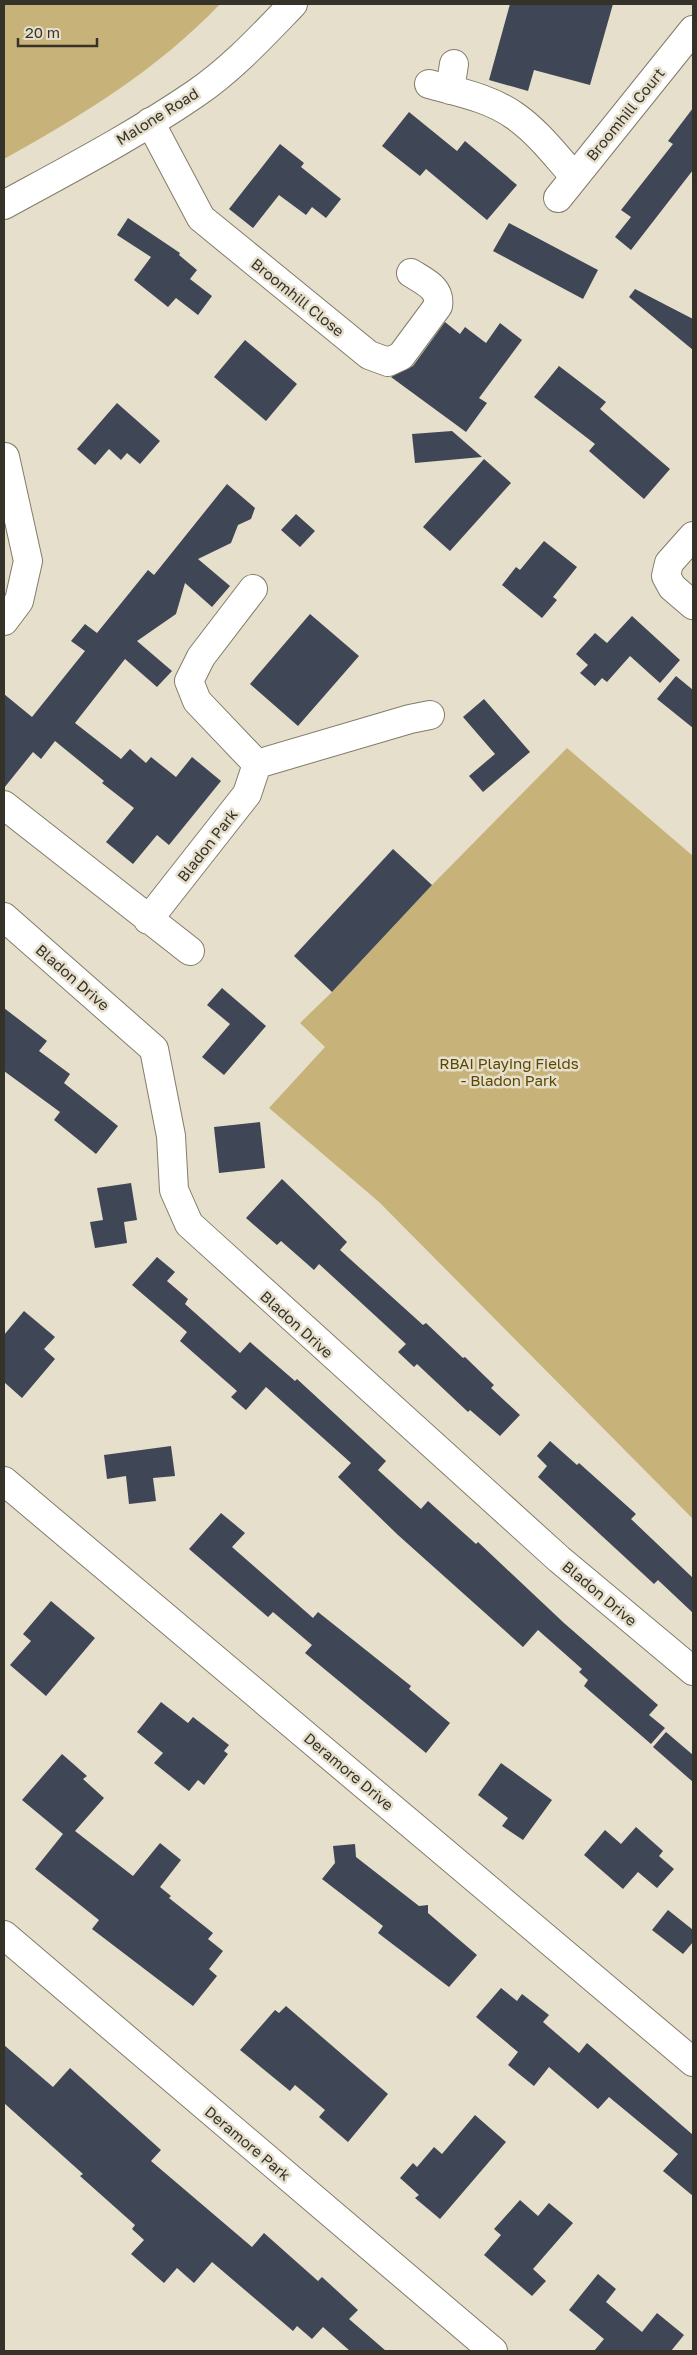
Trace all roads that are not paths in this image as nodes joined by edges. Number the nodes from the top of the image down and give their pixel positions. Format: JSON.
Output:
{"nodes":[{"id":1,"x":293,"y":4,"type":"edge"},
{"id":2,"x":693,"y":30,"type":"edge"},
{"id":3,"x":444,"y":79,"type":"dead end"},
{"id":4,"x":150,"y":122,"type":"junction"},
{"id":5,"x":574,"y":176,"type":"junction"},
{"id":6,"x":558,"y":198,"type":"dead end"},
{"id":7,"x":4,"y":205,"type":"edge"},
{"id":8,"x":412,"y":273,"type":"dead end"},
{"id":9,"x":5,"y":457,"type":"dead end"},
{"id":10,"x":693,"y":536,"type":"edge"},
{"id":11,"x":253,"y":589,"type":"dead end"},
{"id":12,"x":693,"y":606,"type":"edge"},
{"id":13,"x":4,"y":621,"type":"edge"},
{"id":14,"x":430,"y":715,"type":"dead end"},
{"id":15,"x":258,"y":764,"type":"junction"},
{"id":16,"x":4,"y":805,"type":"edge"},
{"id":17,"x":4,"y":917,"type":"edge"},
{"id":18,"x":148,"y":920,"type":"junction"},
{"id":19,"x":190,"y":951,"type":"dead end"},
{"id":20,"x":4,"y":1481,"type":"edge"},
{"id":21,"x":693,"y":1671,"type":"edge"},
{"id":22,"x":4,"y":1935,"type":"edge"},
{"id":23,"x":693,"y":2062,"type":"edge"},
{"id":24,"x":493,"y":2351,"type":"edge"}],
"edges":[{"from":1,"to":4,"type":"street","name":"Malone Road"},
{"from":2,"to":5,"type":"street","name":"Broomhill Court"},
{"from":3,"to":5,"type":"street"},
{"from":4,"to":7,"type":"street","name":"Malone Road"},
{"from":4,"to":8,"type":"street","name":"Broomhill Close"},
{"from":5,"to":6,"type":"street","name":"Broomhill Court"},
{"from":9,"to":13,"type":"street"},
{"from":10,"to":12,"type":"street"},
{"from":11,"to":15,"type":"street"},
{"from":14,"to":15,"type":"street"},
{"from":15,"to":18,"type":"street","name":"Bladon Park"},
{"from":16,"to":18,"type":"street"},
{"from":17,"to":21,"type":"street","name":"Bladon Drive"},
{"from":18,"to":19,"type":"street"},
{"from":20,"to":23,"type":"street","name":"Deramore Drive"},
{"from":22,"to":24,"type":"street","name":"Deramore Park"}]}
